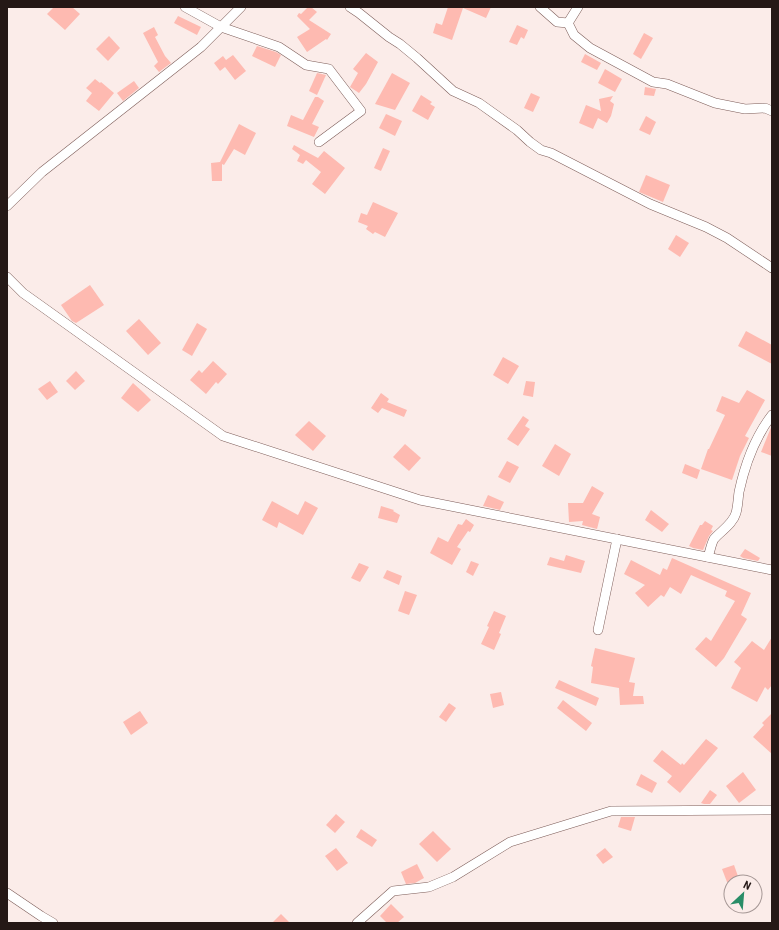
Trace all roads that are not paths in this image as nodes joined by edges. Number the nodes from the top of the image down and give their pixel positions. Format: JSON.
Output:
{"nodes":[{"id":1,"x":185,"y":7,"type":"edge"},
{"id":2,"x":241,"y":7,"type":"edge"},
{"id":3,"x":350,"y":7,"type":"edge"},
{"id":4,"x":540,"y":7,"type":"edge"},
{"id":5,"x":578,"y":7,"type":"edge"},
{"id":6,"x":568,"y":23,"type":"junction"},
{"id":7,"x":221,"y":27,"type":"junction"},
{"id":8,"x":772,"y":111,"type":"edge"},
{"id":9,"x":319,"y":142,"type":"dead end"},
{"id":10,"x":7,"y":206,"type":"edge"},
{"id":11,"x":772,"y":268,"type":"edge"},
{"id":12,"x":7,"y":277,"type":"edge"},
{"id":13,"x":772,"y":415,"type":"edge"},
{"id":14,"x":618,"y":539,"type":"junction"},
{"id":15,"x":708,"y":557,"type":"junction"},
{"id":16,"x":772,"y":570,"type":"edge"},
{"id":17,"x":598,"y":630,"type":"dead end"},
{"id":18,"x":772,"y":810,"type":"edge"},
{"id":19,"x":7,"y":893,"type":"edge"},
{"id":20,"x":53,"y":923,"type":"edge"},
{"id":21,"x":358,"y":923,"type":"edge"}],
"edges":[{"from":1,"to":7,"type":"street"},
{"from":2,"to":7,"type":"street"},
{"from":3,"to":11,"type":"street"},
{"from":4,"to":6,"type":"street"},
{"from":5,"to":6,"type":"street"},
{"from":6,"to":8,"type":"street"},
{"from":7,"to":9,"type":"street"},
{"from":7,"to":10,"type":"street"},
{"from":12,"to":14,"type":"street"},
{"from":13,"to":15,"type":"street"},
{"from":14,"to":15,"type":"street"},
{"from":14,"to":17,"type":"street"},
{"from":15,"to":16,"type":"street"},
{"from":18,"to":21,"type":"street"},
{"from":19,"to":20,"type":"street"}]}
